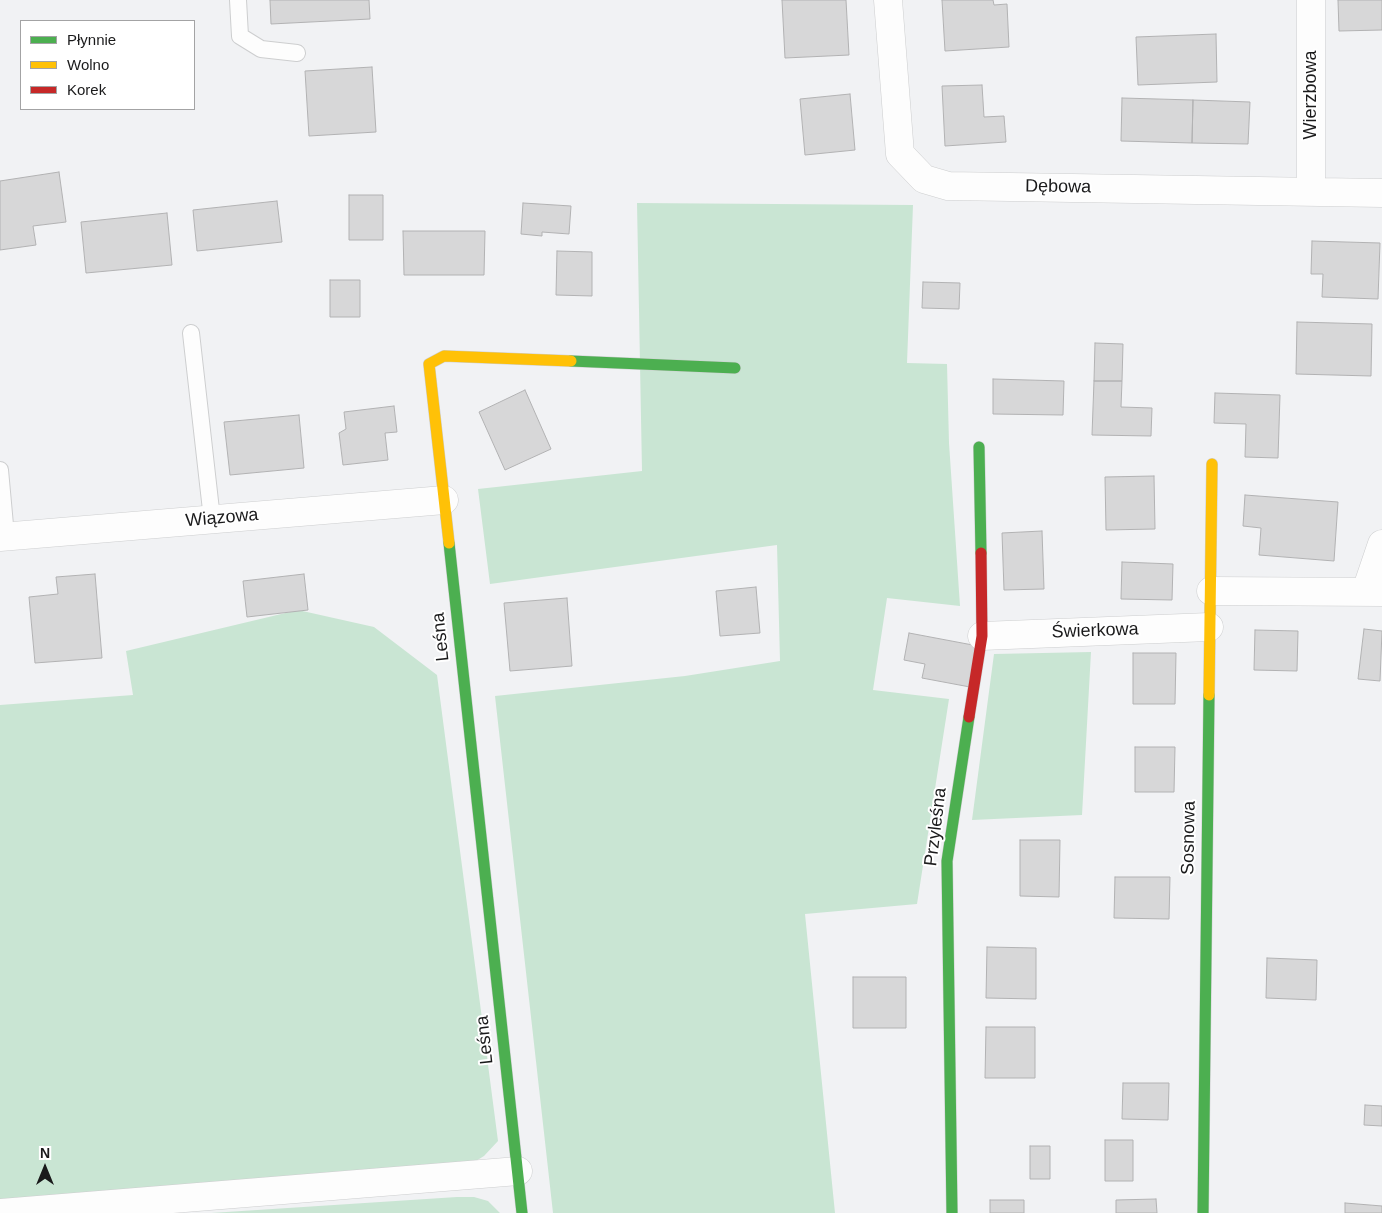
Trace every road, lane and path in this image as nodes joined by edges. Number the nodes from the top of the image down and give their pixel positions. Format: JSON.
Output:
{"nodes":[{"id":1,"x":238,"y":0,"type":"edge"},
{"id":2,"x":888,"y":0,"type":"edge"},
{"id":3,"x":1311,"y":0,"type":"edge"},
{"id":4,"x":296,"y":53,"type":"dead end"},
{"id":5,"x":1310,"y":190,"type":"junction"},
{"id":6,"x":1382,"y":193,"type":"edge"},
{"id":7,"x":191,"y":333,"type":"dead end"},
{"id":8,"x":735,"y":368,"type":"dead end"},
{"id":9,"x":979,"y":447,"type":"dead end"},
{"id":10,"x":1212,"y":464,"type":"dead end"},
{"id":11,"x":0,"y":470,"type":"edge"},
{"id":12,"x":444,"y":500,"type":"junction"},
{"id":13,"x":212,"y":519,"type":"junction"},
{"id":14,"x":3,"y":536,"type":"edge"},
{"id":15,"x":1382,"y":544,"type":"edge"},
{"id":16,"x":1211,"y":591,"type":"junction"},
{"id":17,"x":1374,"y":592,"type":"edge"},
{"id":18,"x":1209,"y":627,"type":"junction"},
{"id":19,"x":982,"y":636,"type":"junction"},
{"id":20,"x":518,"y":1171,"type":"junction"},
{"id":21,"x":0,"y":1213,"type":"edge"},
{"id":22,"x":522,"y":1213,"type":"edge"},
{"id":23,"x":952,"y":1213,"type":"edge"},
{"id":24,"x":1202,"y":1213,"type":"edge"}],
"edges":[{"from":1,"to":4,"type":"lane"},
{"from":2,"to":5,"type":"street","name":"Dębowa"},
{"from":3,"to":5,"type":"street","name":"Wierzbowa"},
{"from":5,"to":6,"type":"street","name":"Dębowa"},
{"from":7,"to":13,"type":"lane"},
{"from":8,"to":12,"type":"street","name":"Leśna"},
{"from":9,"to":19,"type":"street","name":"Przyleśna"},
{"from":10,"to":16,"type":"street","name":"Sosnowa"},
{"from":11,"to":14,"type":"lane"},
{"from":12,"to":13,"type":"street","name":"Wiązowa"},
{"from":12,"to":20,"type":"street","name":"Leśna"},
{"from":13,"to":14,"type":"street","name":"Wiązowa"},
{"from":15,"to":17,"type":"street"},
{"from":16,"to":17,"type":"street"},
{"from":16,"to":18,"type":"street","name":"Sosnowa"},
{"from":18,"to":19,"type":"street","name":"Świerkowa"},
{"from":18,"to":24,"type":"street","name":"Sosnowa"},
{"from":19,"to":23,"type":"street","name":"Przyleśna"},
{"from":20,"to":21,"type":"street"},
{"from":20,"to":22,"type":"street","name":"Leśna"}]}
